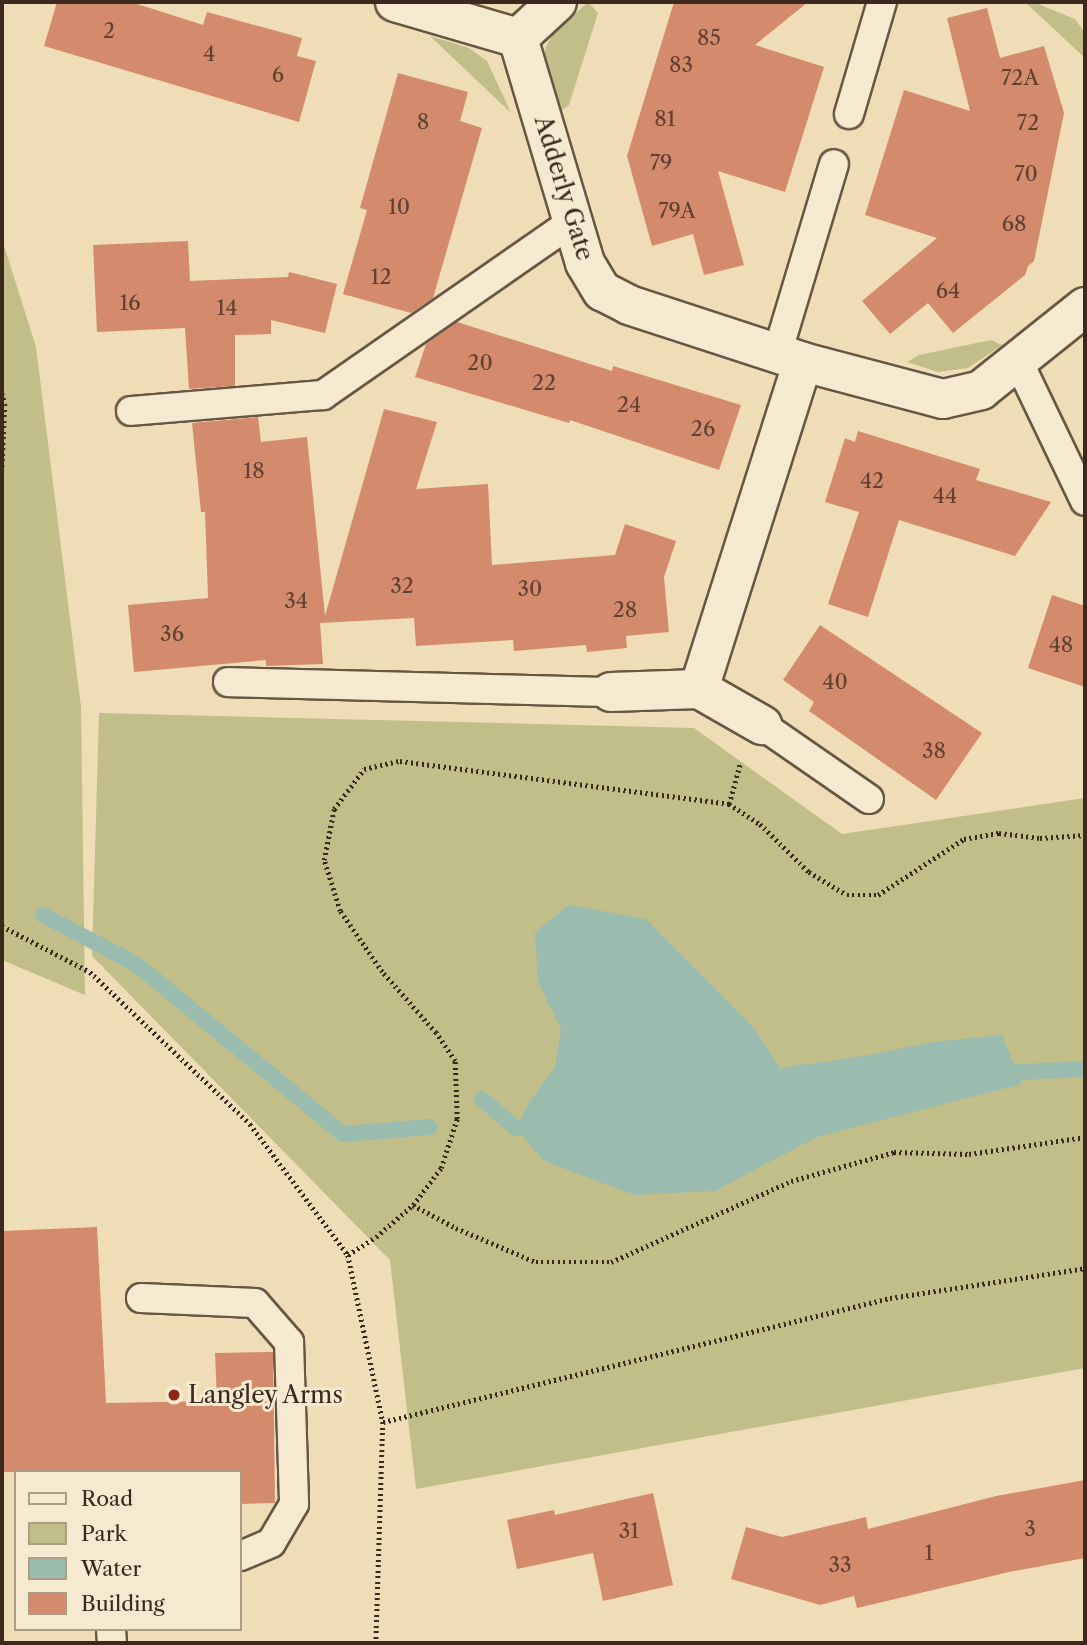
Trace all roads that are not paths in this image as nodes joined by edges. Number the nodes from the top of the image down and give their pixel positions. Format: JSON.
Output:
{"nodes":[{"id":1,"x":395,"y":2,"type":"edge"},
{"id":2,"x":558,"y":2,"type":"edge"},
{"id":3,"x":882,"y":2,"type":"edge"},
{"id":4,"x":518,"y":38,"type":"junction"},
{"id":5,"x":849,"y":114,"type":"dead end"},
{"id":6,"x":834,"y":164,"type":"dead end"},
{"id":7,"x":573,"y":221,"type":"junction"},
{"id":8,"x":1085,"y":307,"type":"edge"},
{"id":9,"x":790,"y":358,"type":"junction"},
{"id":10,"x":1018,"y":361,"type":"junction"},
{"id":11,"x":131,"y":411,"type":"dead end"},
{"id":12,"x":1085,"y":501,"type":"edge"},
{"id":13,"x":228,"y":682,"type":"dead end"},
{"id":14,"x":699,"y":689,"type":"junction"},
{"id":15,"x":611,"y":692,"type":"joint"},
{"id":16,"x":762,"y":725,"type":"joint"},
{"id":17,"x":869,"y":799,"type":"dead end"},
{"id":18,"x":141,"y":1298,"type":"dead end"},
{"id":19,"x":242,"y":1555,"type":"edge"}],
"edges":[{"from":1,"to":4,"type":"street"},
{"from":2,"to":4,"type":"street"},
{"from":3,"to":5,"type":"lane"},
{"from":4,"to":7,"type":"street","name":"Adderly Gate"},
{"from":6,"to":9,"type":"lane"},
{"from":7,"to":9,"type":"street","name":"Adderly Gate"},
{"from":7,"to":11,"type":"lane"},
{"from":8,"to":10,"type":"street","name":"Adderly Gate"},
{"from":9,"to":10,"type":"street","name":"Adderly Gate"},
{"from":9,"to":14,"type":"street"},
{"from":10,"to":12,"type":"lane"},
{"from":13,"to":15,"type":"lane"},
{"from":14,"to":15,"type":"street"},
{"from":14,"to":16,"type":"street"},
{"from":16,"to":17,"type":"lane"},
{"from":18,"to":19,"type":"lane"}]}
